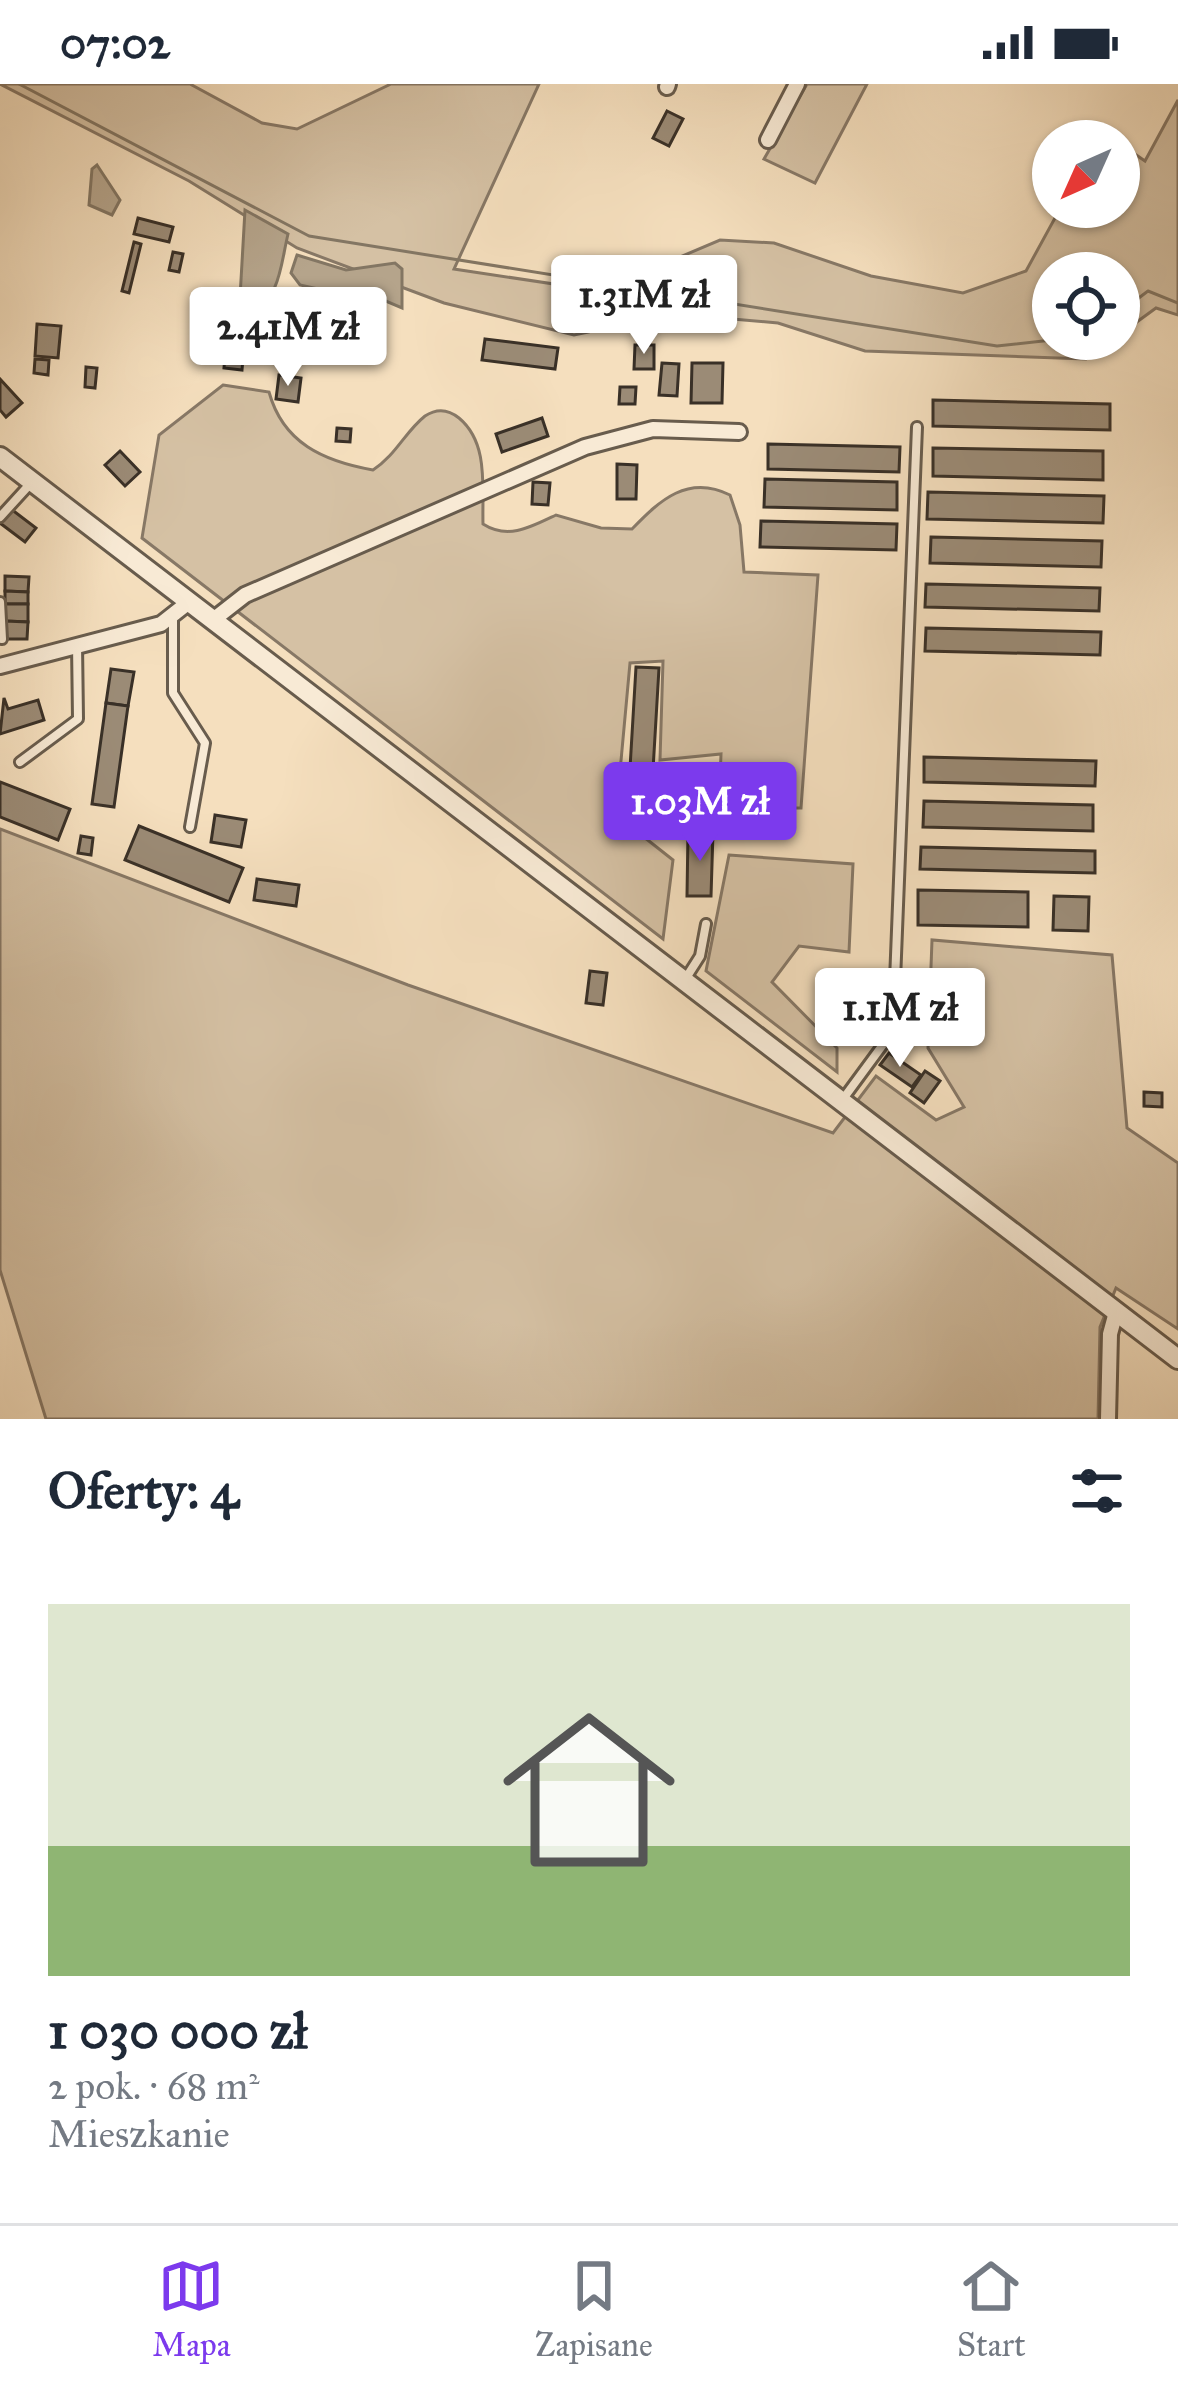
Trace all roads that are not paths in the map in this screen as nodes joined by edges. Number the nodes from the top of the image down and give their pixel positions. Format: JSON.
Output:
{"nodes":[{"id":1,"x":797,"y":84,"type":"edge"},
{"id":2,"x":768,"y":140,"type":"dead end"},
{"id":3,"x":917,"y":427,"type":"dead end"},
{"id":4,"x":739,"y":432,"type":"dead end"},
{"id":5,"x":0,"y":457,"type":"edge"},
{"id":6,"x":32,"y":482,"type":"junction"},
{"id":7,"x":0,"y":517,"type":"edge"},
{"id":8,"x":0,"y":602,"type":"edge"},
{"id":9,"x":188,"y":602,"type":"junction"},
{"id":10,"x":173,"y":618,"type":"junction"},
{"id":11,"x":213,"y":620,"type":"junction"},
{"id":12,"x":2,"y":639,"type":"edge"},
{"id":13,"x":77,"y":644,"type":"junction"},
{"id":14,"x":0,"y":665,"type":"edge"},
{"id":15,"x":20,"y":762,"type":"dead end"},
{"id":16,"x":190,"y":826,"type":"dead end"},
{"id":17,"x":706,"y":924,"type":"dead end"},
{"id":18,"x":684,"y":980,"type":"junction"},
{"id":19,"x":842,"y":1101,"type":"junction"},
{"id":20,"x":1116,"y":1312,"type":"junction"},
{"id":21,"x":1178,"y":1359,"type":"edge"},
{"id":22,"x":1108,"y":1419,"type":"edge"}],
"edges":[{"from":1,"to":2,"type":"street"},
{"from":3,"to":19,"type":"lane"},
{"from":4,"to":11,"type":"street"},
{"from":5,"to":6,"type":"street"},
{"from":6,"to":7,"type":"lane"},
{"from":6,"to":9,"type":"street"},
{"from":8,"to":12,"type":"lane"},
{"from":9,"to":10,"type":"street"},
{"from":9,"to":11,"type":"street"},
{"from":10,"to":13,"type":"street"},
{"from":10,"to":16,"type":"lane"},
{"from":11,"to":18,"type":"street"},
{"from":13,"to":14,"type":"street"},
{"from":13,"to":15,"type":"lane"},
{"from":17,"to":18,"type":"lane"},
{"from":18,"to":19,"type":"street"},
{"from":19,"to":20,"type":"street"},
{"from":20,"to":21,"type":"street"},
{"from":20,"to":22,"type":"street"}]}
